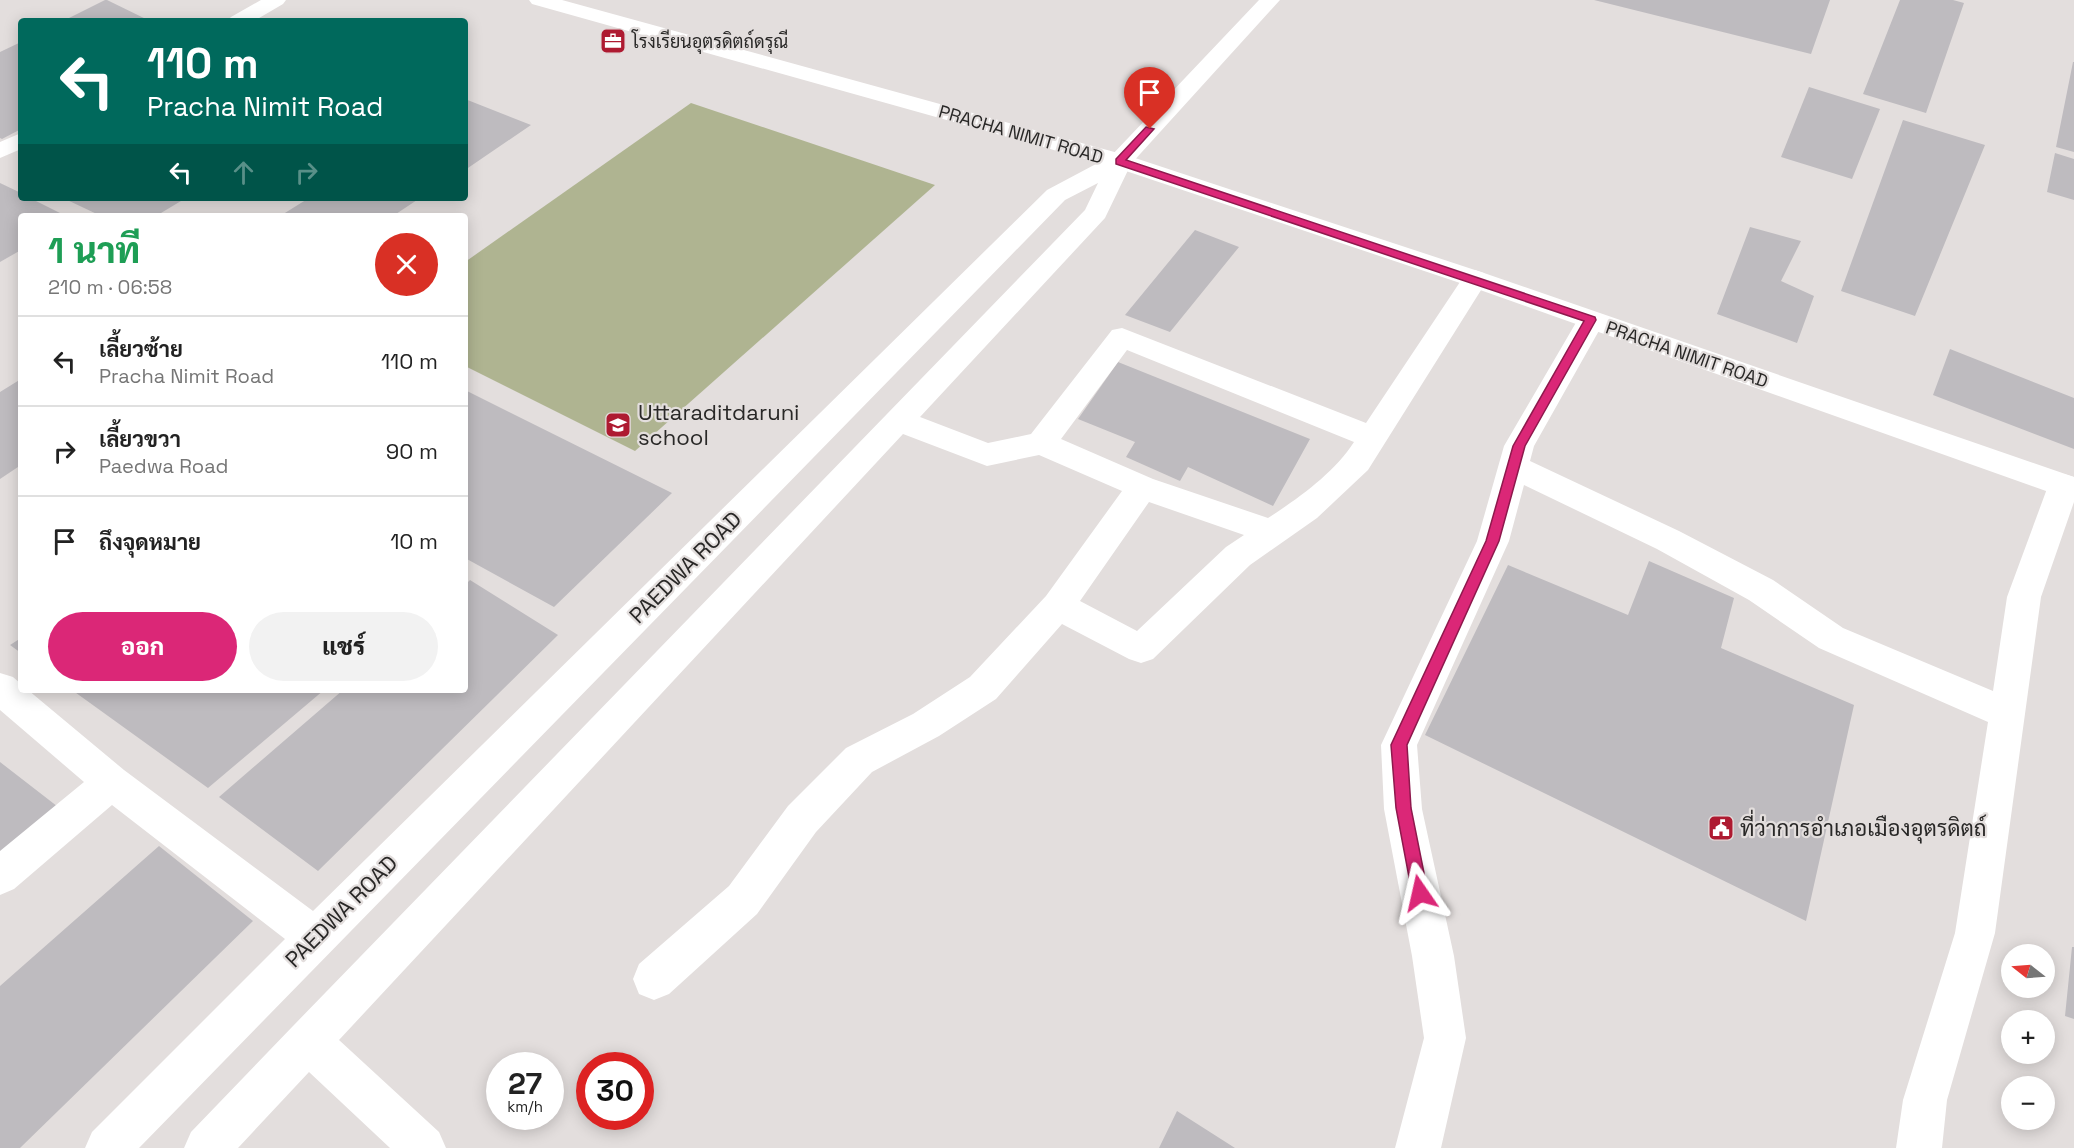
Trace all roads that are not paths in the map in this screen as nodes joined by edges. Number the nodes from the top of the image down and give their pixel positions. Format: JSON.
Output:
{"nodes":[{"id":1,"x":276,"y":0,"type":"edge"},
{"id":2,"x":539,"y":0,"type":"edge"},
{"id":3,"x":1270,"y":0,"type":"edge"},
{"id":4,"x":243,"y":18,"type":"edge"},
{"id":5,"x":18,"y":142,"type":"edge"},
{"id":6,"x":0,"y":151,"type":"edge"},
{"id":7,"x":1120,"y":161,"type":"junction"},
{"id":8,"x":1475,"y":279,"type":"junction"},
{"id":9,"x":1591,"y":320,"type":"junction"},
{"id":10,"x":899,"y":421,"type":"junction"},
{"id":11,"x":1372,"y":438,"type":"junction"},
{"id":12,"x":1041,"y":443,"type":"junction"},
{"id":13,"x":1513,"y":466,"type":"junction"},
{"id":14,"x":1142,"y":487,"type":"junction"},
{"id":15,"x":2069,"y":488,"type":"edge"},
{"id":16,"x":1271,"y":532,"type":"junction"},
{"id":17,"x":1058,"y":606,"type":"junction"},
{"id":18,"x":0,"y":688,"type":"edge"},
{"id":19,"x":2006,"y":713,"type":"junction"},
{"id":20,"x":111,"y":782,"type":"junction"},
{"id":21,"x":0,"y":876,"type":"edge"},
{"id":22,"x":315,"y":937,"type":"junction"},
{"id":23,"x":654,"y":979,"type":"dead end"},
{"id":24,"x":308,"y":1041,"type":"junction"},
{"id":25,"x":108,"y":1148,"type":"edge"},
{"id":26,"x":207,"y":1148,"type":"edge"},
{"id":27,"x":423,"y":1148,"type":"edge"},
{"id":28,"x":1418,"y":1148,"type":"edge"},
{"id":29,"x":1919,"y":1148,"type":"edge"}],
"edges":[{"from":1,"to":4,"type":"street"},
{"from":2,"to":7,"type":"street","name":"PRACHA NIMIT ROAD"},
{"from":3,"to":7,"type":"street","name":"PAEDWA ROAD"},
{"from":5,"to":6,"type":"street"},
{"from":7,"to":8,"type":"street","name":"PRACHA NIMIT ROAD"},
{"from":7,"to":10,"type":"street"},
{"from":7,"to":22,"type":"street","name":"PAEDWA ROAD"},
{"from":8,"to":9,"type":"street","name":"PRACHA NIMIT ROAD"},
{"from":8,"to":11,"type":"street"},
{"from":9,"to":13,"type":"street"},
{"from":9,"to":15,"type":"street","name":"PRACHA NIMIT ROAD"},
{"from":10,"to":12,"type":"street"},
{"from":10,"to":24,"type":"street"},
{"from":11,"to":12,"type":"street"},
{"from":11,"to":16,"type":"street"},
{"from":12,"to":14,"type":"street"},
{"from":13,"to":19,"type":"street"},
{"from":13,"to":28,"type":"street"},
{"from":14,"to":16,"type":"street"},
{"from":14,"to":17,"type":"street"},
{"from":15,"to":19,"type":"street"},
{"from":16,"to":17,"type":"street"},
{"from":17,"to":23,"type":"street"},
{"from":18,"to":20,"type":"street"},
{"from":19,"to":29,"type":"street"},
{"from":20,"to":21,"type":"street"},
{"from":20,"to":22,"type":"street"},
{"from":22,"to":25,"type":"street","name":"PAEDWA ROAD"},
{"from":24,"to":26,"type":"street"},
{"from":24,"to":27,"type":"street"}]}
